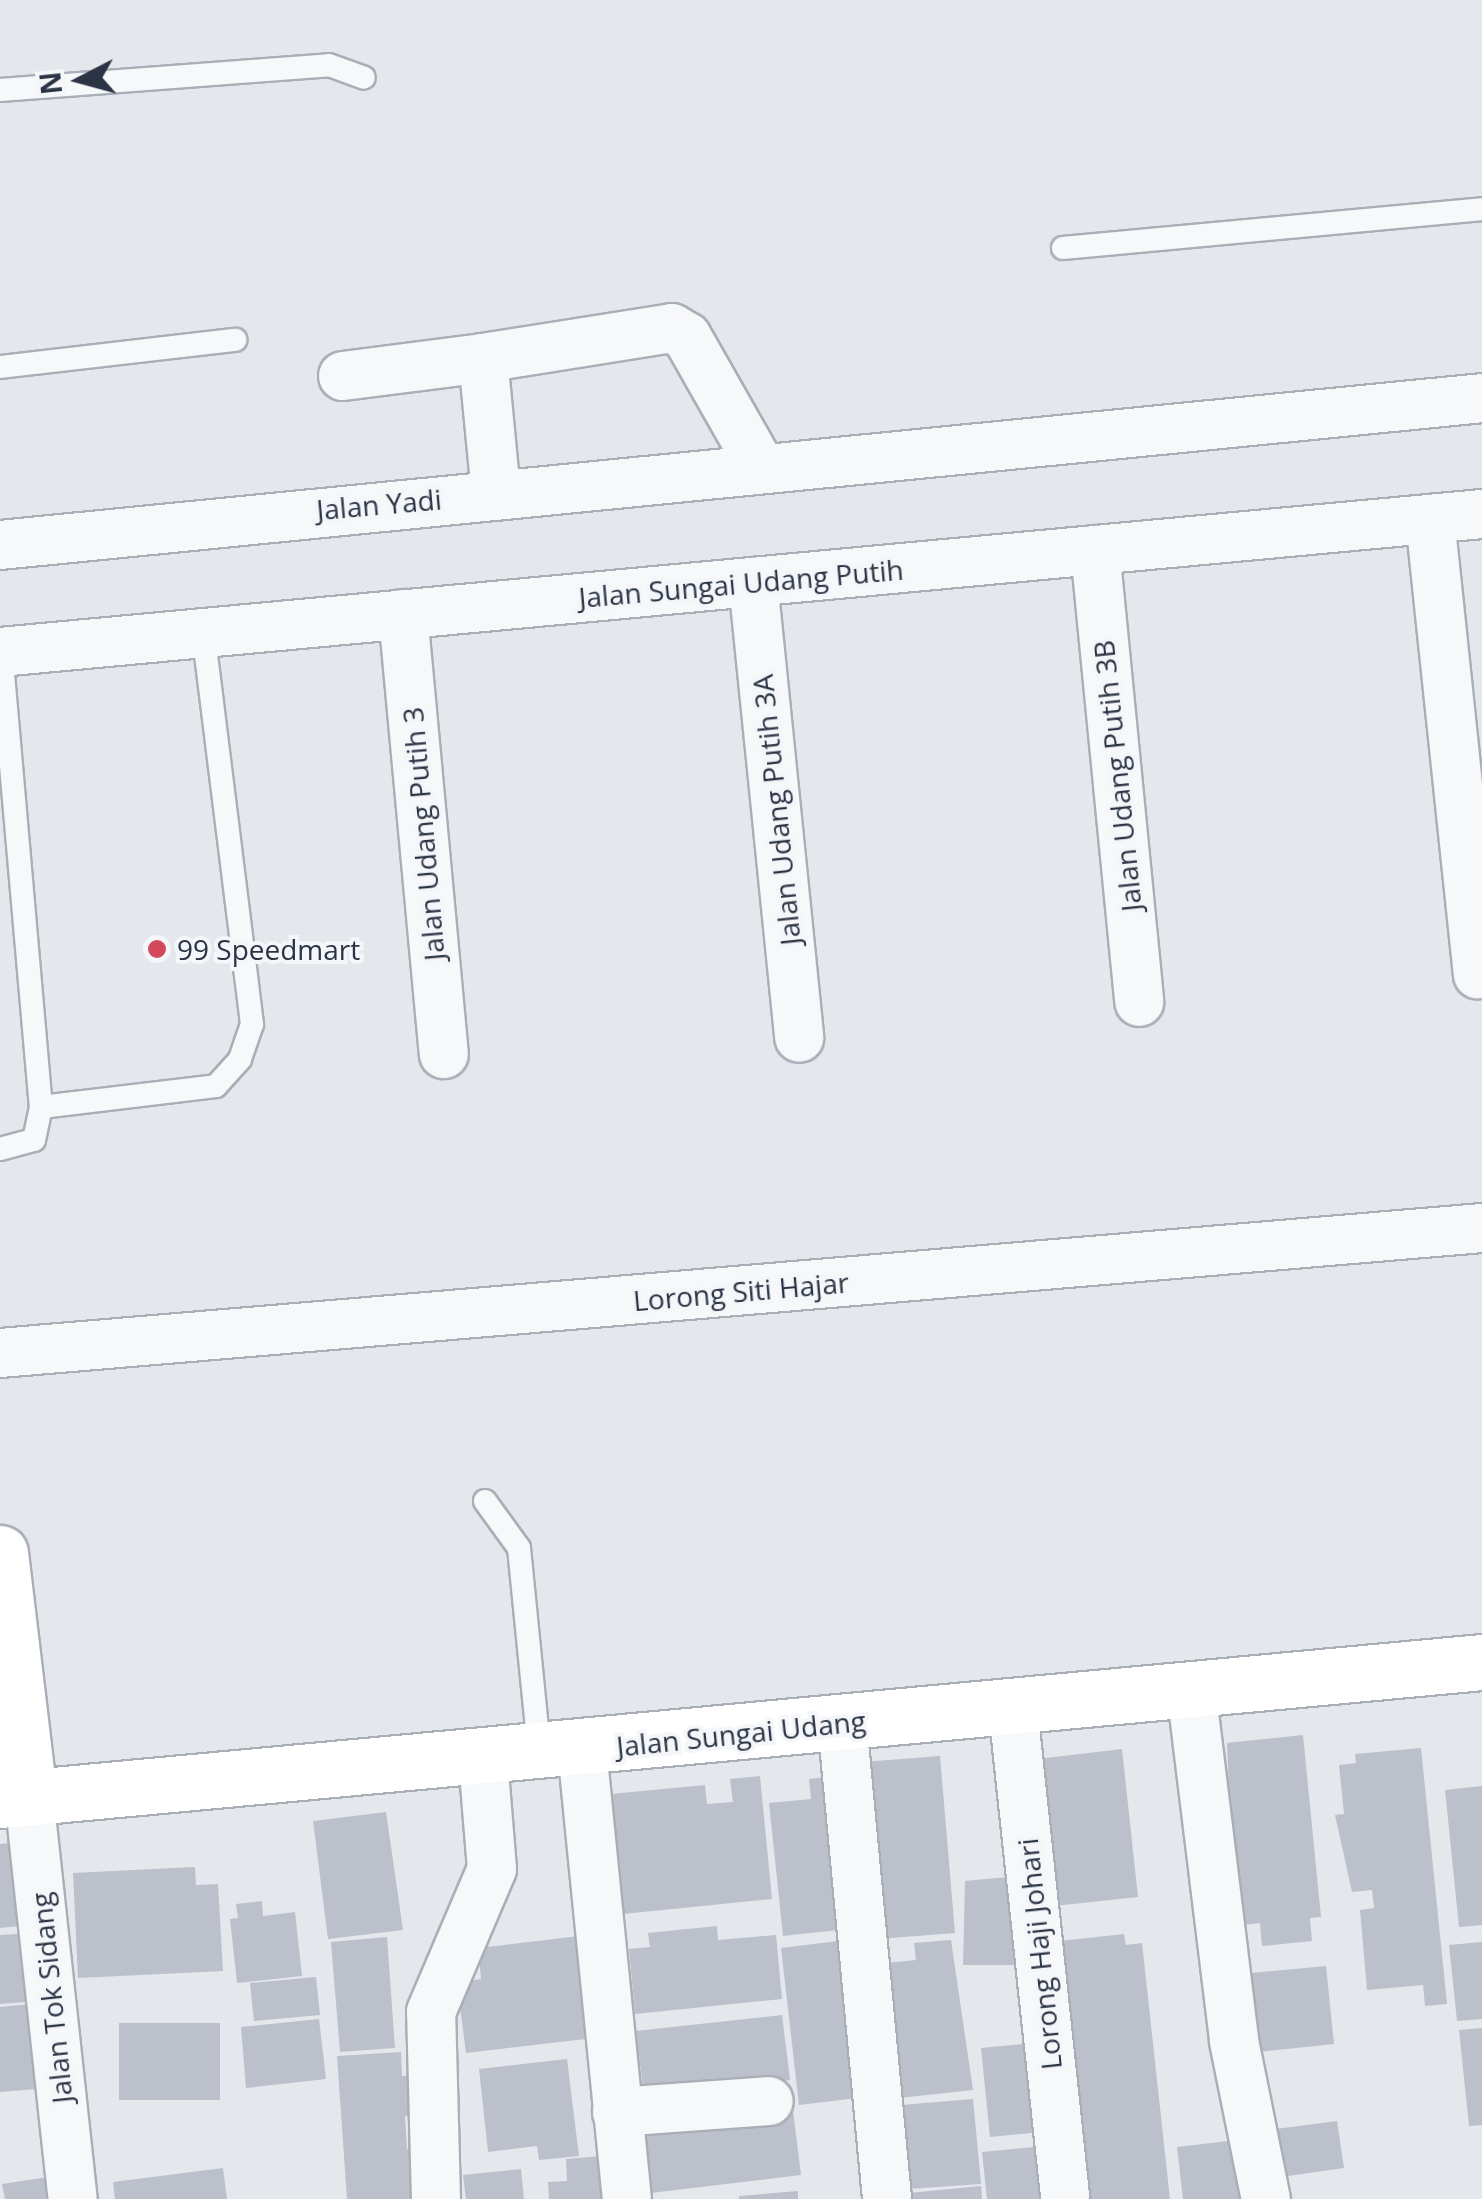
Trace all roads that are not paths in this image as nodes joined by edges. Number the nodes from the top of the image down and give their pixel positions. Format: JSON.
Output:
{"nodes":[{"id":1,"x":364,"y":78,"type":"dead end"},
{"id":2,"x":0,"y":90,"type":"edge"},
{"id":3,"x":1482,"y":209,"type":"edge"},
{"id":4,"x":1063,"y":248,"type":"dead end"},
{"id":5,"x":235,"y":340,"type":"dead end"},
{"id":6,"x":483,"y":358,"type":"junction"},
{"id":7,"x":0,"y":367,"type":"edge"},
{"id":8,"x":343,"y":376,"type":"dead end"},
{"id":9,"x":1482,"y":398,"type":"edge"},
{"id":10,"x":758,"y":464,"type":"junction"},
{"id":11,"x":496,"y":494,"type":"junction"},
{"id":12,"x":1482,"y":514,"type":"edge"},
{"id":13,"x":1430,"y":519,"type":"junction"},
{"id":14,"x":0,"y":545,"type":"edge"},
{"id":15,"x":1095,"y":550,"type":"junction"},
{"id":16,"x":753,"y":582,"type":"junction"},
{"id":17,"x":403,"y":614,"type":"junction"},
{"id":18,"x":203,"y":633,"type":"junction"},
{"id":19,"x":1,"y":652,"type":"edge"},
{"id":20,"x":1478,"y":974,"type":"dead end"},
{"id":21,"x":1139,"y":1002,"type":"dead end"},
{"id":22,"x":799,"y":1038,"type":"dead end"},
{"id":23,"x":444,"y":1054,"type":"dead end"},
{"id":24,"x":40,"y":1108,"type":"junction"},
{"id":25,"x":0,"y":1149,"type":"edge"},
{"id":26,"x":1482,"y":1228,"type":"edge"},
{"id":27,"x":0,"y":1353,"type":"edge"},
{"id":28,"x":485,"y":1500,"type":"dead end"},
{"id":29,"x":0,"y":1552,"type":"edge"},
{"id":30,"x":1482,"y":1662,"type":"edge"},
{"id":31,"x":1191,"y":1689,"type":"junction"},
{"id":32,"x":1013,"y":1708,"type":"junction"},
{"id":33,"x":842,"y":1722,"type":"junction"},
{"id":34,"x":560,"y":1752,"type":"junction"},
{"id":35,"x":483,"y":1759,"type":"junction"},
{"id":36,"x":14,"y":1798,"type":"edge"},
{"id":37,"x":769,"y":2101,"type":"dead end"},
{"id":38,"x":617,"y":2112,"type":"junction"},
{"id":39,"x":74,"y":2199,"type":"edge"},
{"id":40,"x":436,"y":2199,"type":"edge"},
{"id":41,"x":627,"y":2199,"type":"edge"},
{"id":42,"x":887,"y":2199,"type":"edge"},
{"id":43,"x":1064,"y":2199,"type":"edge"},
{"id":44,"x":1266,"y":2199,"type":"edge"}],
"edges":[{"from":1,"to":2,"type":"lane"},
{"from":3,"to":4,"type":"lane"},
{"from":5,"to":7,"type":"lane"},
{"from":6,"to":8,"type":"street"},
{"from":6,"to":10,"type":"street"},
{"from":6,"to":11,"type":"street"},
{"from":9,"to":10,"type":"street","name":"Jalan Yadi"},
{"from":10,"to":11,"type":"street","name":"Jalan Yadi"},
{"from":11,"to":14,"type":"street","name":"Jalan Yadi"},
{"from":12,"to":13,"type":"street","name":"Jalan Sungai Udang Putih"},
{"from":13,"to":15,"type":"street","name":"Jalan Sungai Udang Putih"},
{"from":13,"to":20,"type":"street"},
{"from":15,"to":16,"type":"street","name":"Jalan Sungai Udang Putih"},
{"from":15,"to":21,"type":"street","name":"Jalan Udang Putih 3B"},
{"from":16,"to":17,"type":"street","name":"Jalan Sungai Udang Putih"},
{"from":16,"to":22,"type":"street","name":"Jalan Udang Putih 3A"},
{"from":17,"to":18,"type":"street","name":"Jalan Sungai Udang Putih"},
{"from":17,"to":23,"type":"street","name":"Jalan Udang Putih 3"},
{"from":18,"to":19,"type":"street","name":"Jalan Sungai Udang Putih"},
{"from":18,"to":24,"type":"lane"},
{"from":19,"to":24,"type":"lane"},
{"from":24,"to":25,"type":"lane"},
{"from":26,"to":27,"type":"street","name":"Lorong Siti Hajar"},
{"from":28,"to":34,"type":"lane"},
{"from":29,"to":36,"type":"street"},
{"from":30,"to":31,"type":"street","name":"Jalan Sungai Udang"},
{"from":31,"to":32,"type":"street","name":"Jalan Sungai Udang"},
{"from":31,"to":44,"type":"street"},
{"from":32,"to":33,"type":"street","name":"Jalan Sungai Udang"},
{"from":32,"to":43,"type":"street","name":"Lorong Haji Johari"},
{"from":33,"to":34,"type":"street","name":"Jalan Sungai Udang"},
{"from":33,"to":42,"type":"street"},
{"from":34,"to":35,"type":"street","name":"Jalan Sungai Udang"},
{"from":34,"to":38,"type":"street"},
{"from":35,"to":36,"type":"street","name":"Jalan Sungai Udang"},
{"from":35,"to":40,"type":"street"},
{"from":36,"to":39,"type":"street","name":"Jalan Tok Sidang"},
{"from":37,"to":38,"type":"street"},
{"from":38,"to":41,"type":"street"}]}
